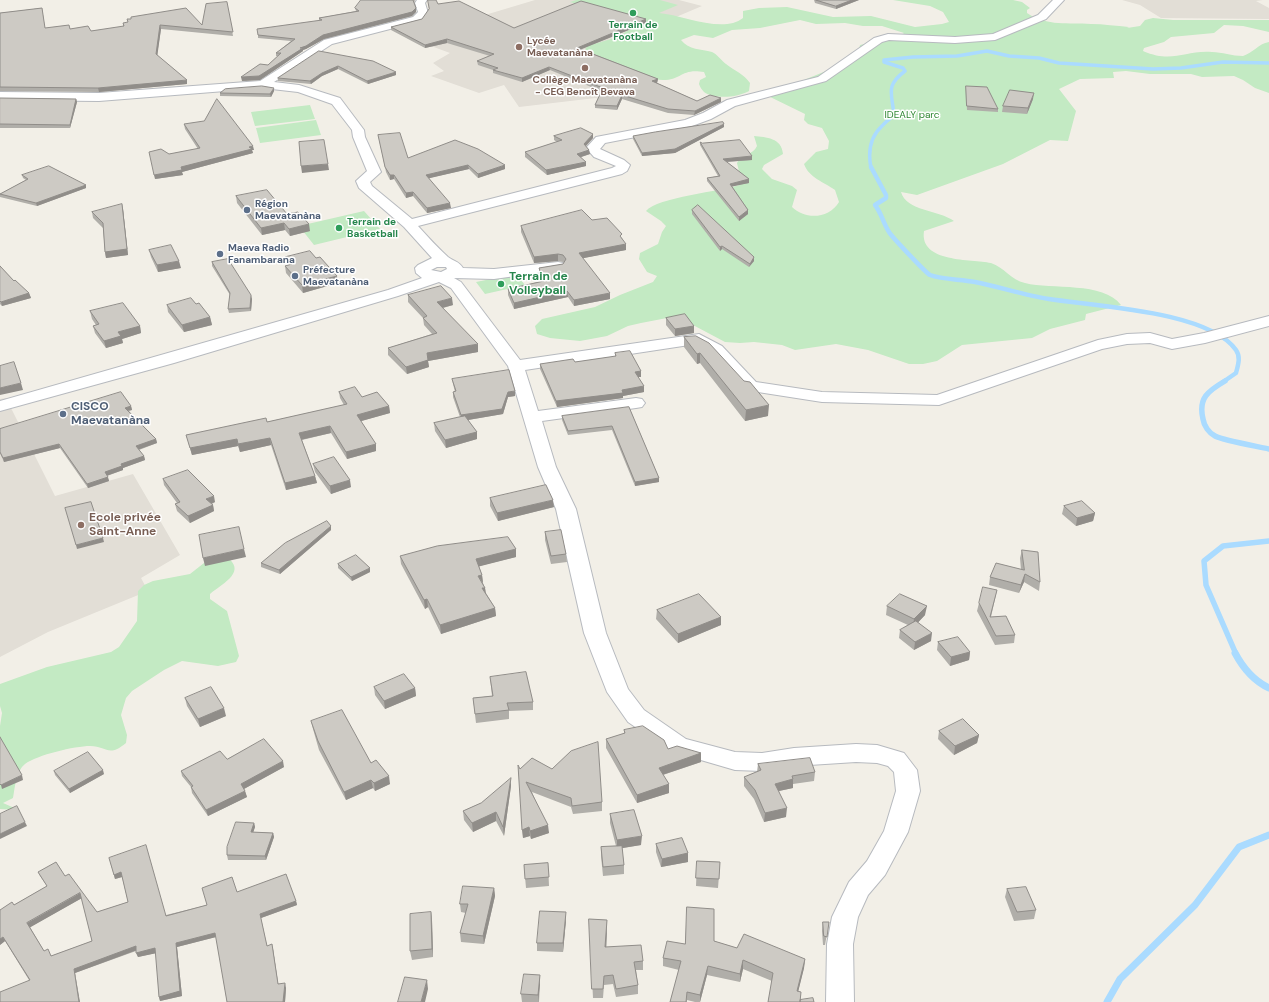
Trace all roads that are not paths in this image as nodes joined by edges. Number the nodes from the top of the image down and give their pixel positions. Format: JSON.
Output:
{"nodes":[{"id":1,"x":422,"y":0,"type":"edge"},
{"id":2,"x":1059,"y":0,"type":"edge"},
{"id":3,"x":263,"y":84,"type":"junction"},
{"id":4,"x":0,"y":96,"type":"edge"},
{"id":5,"x":409,"y":224,"type":"junction"},
{"id":6,"x":425,"y":243,"type":"junction"},
{"id":7,"x":426,"y":266,"type":"junction"},
{"id":8,"x":558,"y":266,"type":"edge"},
{"id":9,"x":446,"y":270,"type":"junction"},
{"id":10,"x":393,"y":293,"type":"junction"},
{"id":11,"x":1269,"y":321,"type":"edge"},
{"id":12,"x":516,"y":366,"type":"junction"},
{"id":13,"x":636,"y":403,"type":"dead end"},
{"id":14,"x":0,"y":406,"type":"edge"},
{"id":15,"x":532,"y":417,"type":"junction"},
{"id":16,"x":840,"y":1002,"type":"edge"}],
"edges":[{"from":1,"to":3,"type":"street"},
{"from":2,"to":5,"type":"street"},
{"from":3,"to":4,"type":"street"},
{"from":3,"to":5,"type":"street"},
{"from":5,"to":6,"type":"street"},
{"from":6,"to":7,"type":"street"},
{"from":6,"to":9,"type":"street"},
{"from":7,"to":9,"type":"street"},
{"from":7,"to":10,"type":"street"},
{"from":8,"to":9,"type":"street"},
{"from":9,"to":10,"type":"street"},
{"from":9,"to":12,"type":"street"},
{"from":10,"to":14,"type":"street"},
{"from":11,"to":12,"type":"street"},
{"from":12,"to":15,"type":"street"},
{"from":13,"to":15,"type":"street"},
{"from":15,"to":16,"type":"street"}]}
